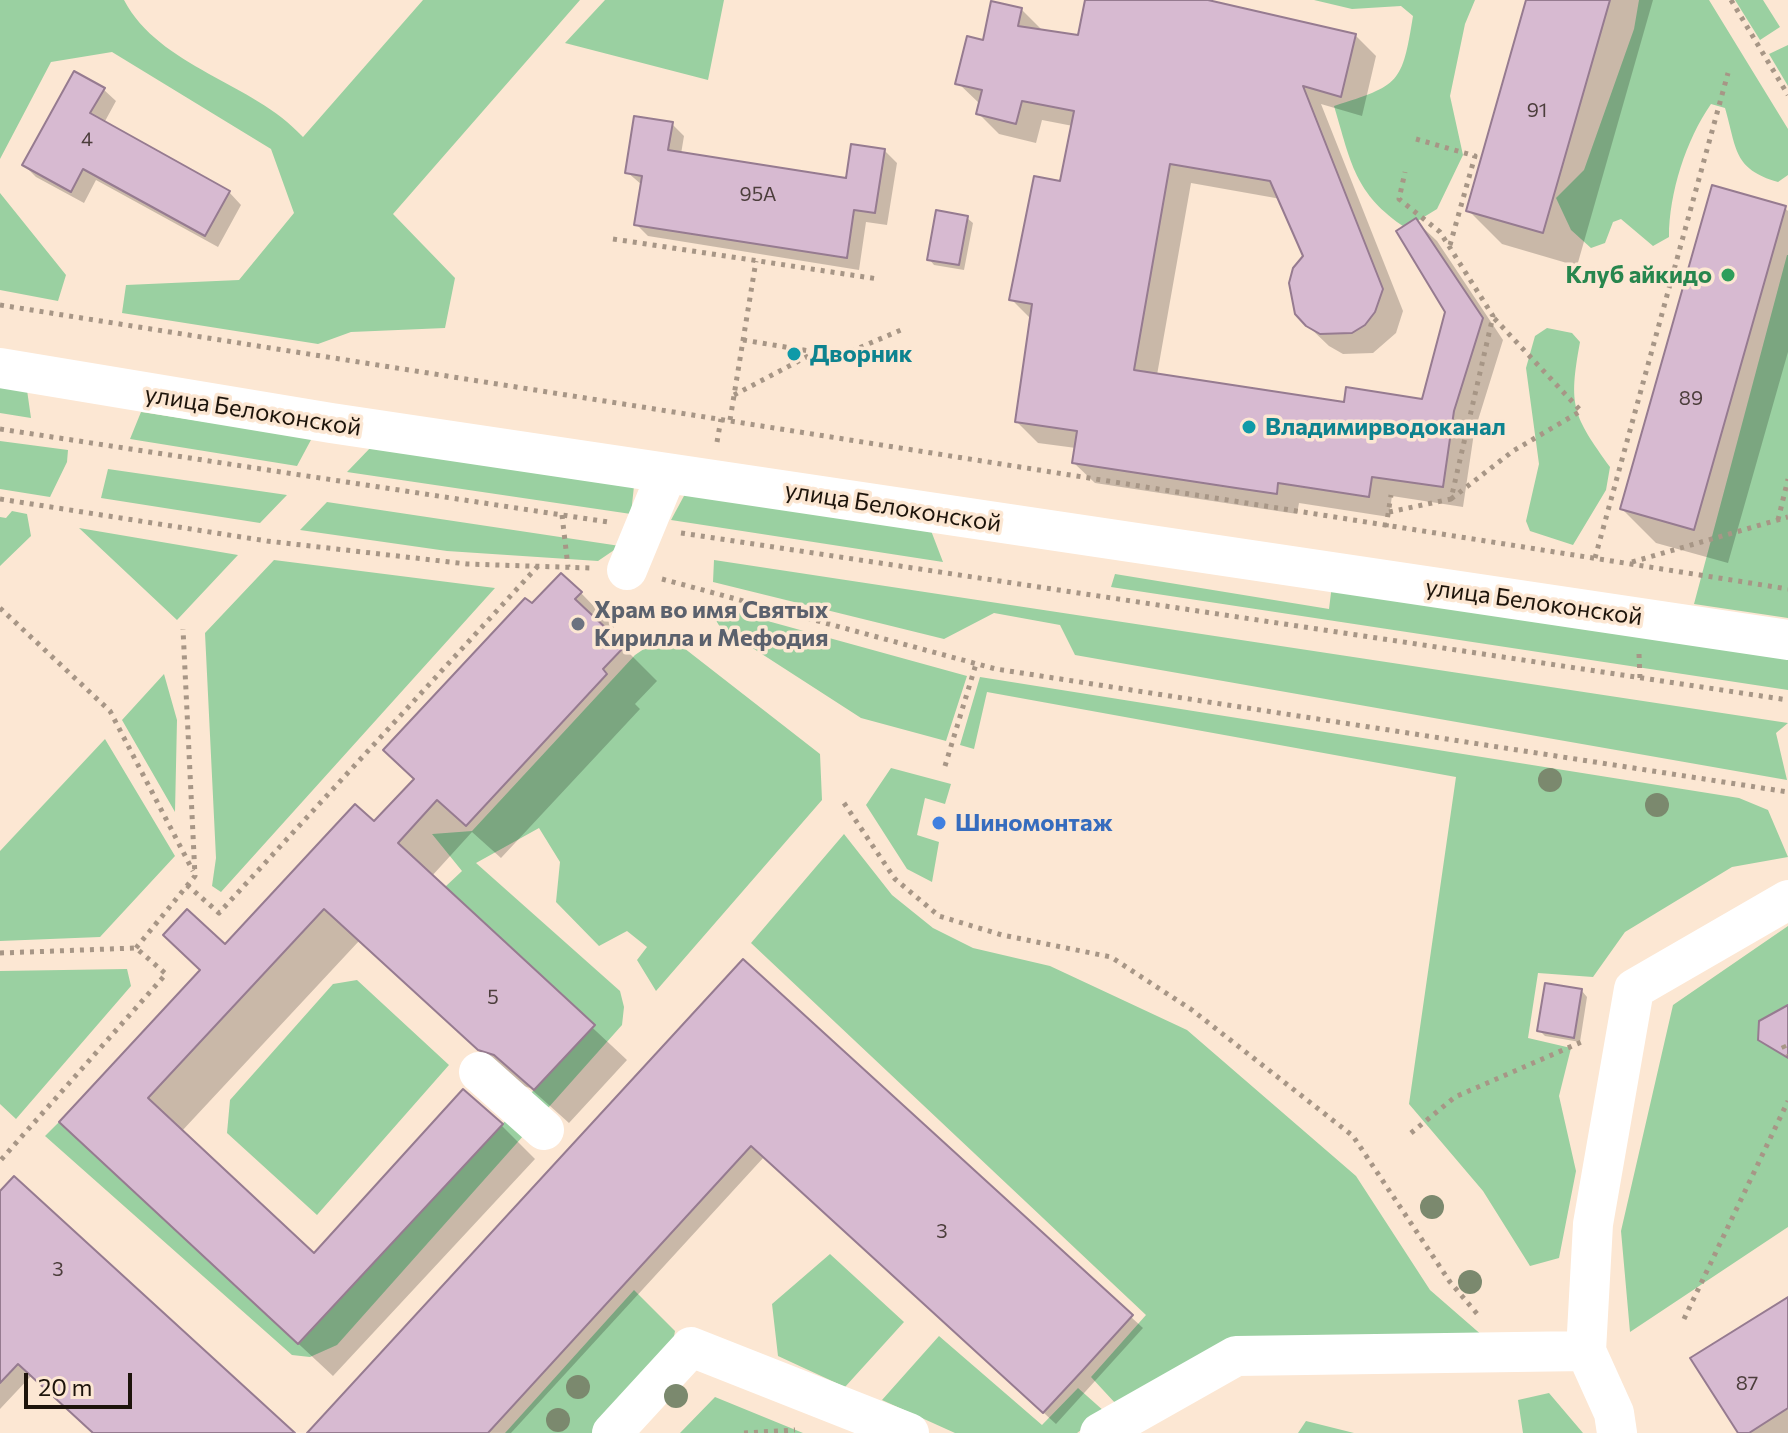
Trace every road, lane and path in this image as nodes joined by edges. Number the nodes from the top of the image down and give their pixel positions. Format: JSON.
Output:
{"nodes":[{"id":1,"x":1731,"y":0,"type":"edge"},
{"id":2,"x":1728,"y":73,"type":"dead end"},
{"id":3,"x":1788,"y":95,"type":"edge"},
{"id":4,"x":1416,"y":139,"type":"dead end"},
{"id":5,"x":1405,"y":172,"type":"dead end"},
{"id":6,"x":613,"y":239,"type":"dead end"},
{"id":7,"x":1450,"y":245,"type":"junction"},
{"id":8,"x":756,"y":261,"type":"junction"},
{"id":9,"x":878,"y":279,"type":"dead end"},
{"id":10,"x":0,"y":305,"type":"edge"},
{"id":11,"x":1493,"y":316,"type":"junction"},
{"id":12,"x":901,"y":330,"type":"dead end"},
{"id":13,"x":743,"y":340,"type":"junction"},
{"id":14,"x":815,"y":352,"type":"junction"},
{"id":15,"x":0,"y":368,"type":"edge"},
{"id":16,"x":734,"y":396,"type":"junction"},
{"id":17,"x":730,"y":420,"type":"junction"},
{"id":18,"x":0,"y":429,"type":"edge"},
{"id":19,"x":667,"y":473,"type":"junction"},
{"id":20,"x":1788,"y":479,"type":"edge"},
{"id":21,"x":1391,"y":495,"type":"dead end"},
{"id":22,"x":0,"y":499,"type":"edge"},
{"id":23,"x":1451,"y":499,"type":"junction"},
{"id":24,"x":1389,"y":512,"type":"junction"},
{"id":25,"x":562,"y":515,"type":"junction"},
{"id":26,"x":1788,"y":517,"type":"edge"},
{"id":27,"x":1778,"y":520,"type":"junction"},
{"id":28,"x":1386,"y":527,"type":"junction"},
{"id":29,"x":645,"y":528,"type":"junction"},
{"id":30,"x":1595,"y":558,"type":"junction"},
{"id":31,"x":1627,"y":564,"type":"junction"},
{"id":32,"x":539,"y":566,"type":"junction"},
{"id":33,"x":568,"y":567,"type":"junction"},
{"id":34,"x":627,"y":570,"type":"junction"},
{"id":35,"x":1788,"y":589,"type":"edge"},
{"id":36,"x":0,"y":608,"type":"edge"},
{"id":37,"x":183,"y":629,"type":"dead end"},
{"id":38,"x":1788,"y":640,"type":"edge"},
{"id":39,"x":976,"y":664,"type":"junction"},
{"id":40,"x":1788,"y":700,"type":"edge"},
{"id":41,"x":945,"y":766,"type":"dead end"},
{"id":42,"x":1788,"y":792,"type":"edge"},
{"id":43,"x":844,"y":803,"type":"dead end"},
{"id":44,"x":195,"y":876,"type":"junction"},
{"id":45,"x":187,"y":885,"type":"junction"},
{"id":46,"x":1788,"y":900,"type":"edge"},
{"id":47,"x":136,"y":948,"type":"junction"},
{"id":48,"x":0,"y":953,"type":"edge"},
{"id":49,"x":1625,"y":1038,"type":"junction"},
{"id":50,"x":1783,"y":1045,"type":"dead end"},
{"id":51,"x":1788,"y":1055,"type":"edge"},
{"id":52,"x":479,"y":1072,"type":"dead end"},
{"id":53,"x":1788,"y":1101,"type":"edge"},
{"id":54,"x":544,"y":1130,"type":"dead end"},
{"id":55,"x":1411,"y":1133,"type":"dead end"},
{"id":56,"x":0,"y":1161,"type":"edge"},
{"id":57,"x":1684,"y":1319,"type":"dead end"},
{"id":58,"x":1586,"y":1351,"type":"junction"},
{"id":59,"x":1510,"y":1352,"type":"junction"},
{"id":60,"x":799,"y":1430,"type":"dead end"},
{"id":61,"x":612,"y":1433,"type":"edge"},
{"id":62,"x":744,"y":1433,"type":"edge"},
{"id":63,"x":909,"y":1433,"type":"edge"},
{"id":64,"x":1100,"y":1433,"type":"edge"},
{"id":65,"x":1617,"y":1433,"type":"edge"}],
"edges":[{"from":1,"to":3,"type":"path"},
{"from":2,"to":30,"type":"path"},
{"from":4,"to":7,"type":"path"},
{"from":5,"to":7,"type":"path"},
{"from":6,"to":8,"type":"path"},
{"from":7,"to":11,"type":"path"},
{"from":8,"to":9,"type":"path"},
{"from":8,"to":13,"type":"path"},
{"from":10,"to":17,"type":"path"},
{"from":11,"to":23,"type":"path"},
{"from":11,"to":23,"type":"path"},
{"from":12,"to":14,"type":"path"},
{"from":13,"to":14,"type":"path"},
{"from":13,"to":16,"type":"path"},
{"from":14,"to":16,"type":"path"},
{"from":15,"to":19,"type":"street","name":"улица Белоконской"},
{"from":16,"to":17,"type":"path"},
{"from":17,"to":28,"type":"path"},
{"from":18,"to":25,"type":"path"},
{"from":19,"to":29,"type":"street"},
{"from":19,"to":38,"type":"street","name":"улица Белоконской"},
{"from":20,"to":27,"type":"path"},
{"from":21,"to":24,"type":"path"},
{"from":22,"to":32,"type":"path"},
{"from":23,"to":24,"type":"path"},
{"from":24,"to":28,"type":"path"},
{"from":25,"to":29,"type":"path"},
{"from":25,"to":33,"type":"path"},
{"from":26,"to":27,"type":"path"},
{"from":27,"to":31,"type":"path"},
{"from":28,"to":30,"type":"path"},
{"from":29,"to":34,"type":"street"},
{"from":29,"to":40,"type":"path"},
{"from":30,"to":31,"type":"path"},
{"from":31,"to":35,"type":"path"},
{"from":32,"to":33,"type":"path"},
{"from":32,"to":45,"type":"path"},
{"from":33,"to":34,"type":"path"},
{"from":34,"to":39,"type":"path"},
{"from":36,"to":44,"type":"path"},
{"from":37,"to":44,"type":"path"},
{"from":39,"to":41,"type":"path"},
{"from":39,"to":42,"type":"path"},
{"from":43,"to":59,"type":"path"},
{"from":44,"to":45,"type":"path"},
{"from":45,"to":47,"type":"path"},
{"from":46,"to":49,"type":"street"},
{"from":47,"to":48,"type":"path"},
{"from":47,"to":56,"type":"path"},
{"from":49,"to":55,"type":"path"},
{"from":49,"to":58,"type":"street"},
{"from":50,"to":51,"type":"path"},
{"from":52,"to":54,"type":"street"},
{"from":53,"to":57,"type":"path"},
{"from":58,"to":59,"type":"street"},
{"from":58,"to":65,"type":"street"},
{"from":59,"to":64,"type":"street"},
{"from":60,"to":62,"type":"path"},
{"from":61,"to":63,"type":"street"}]}
